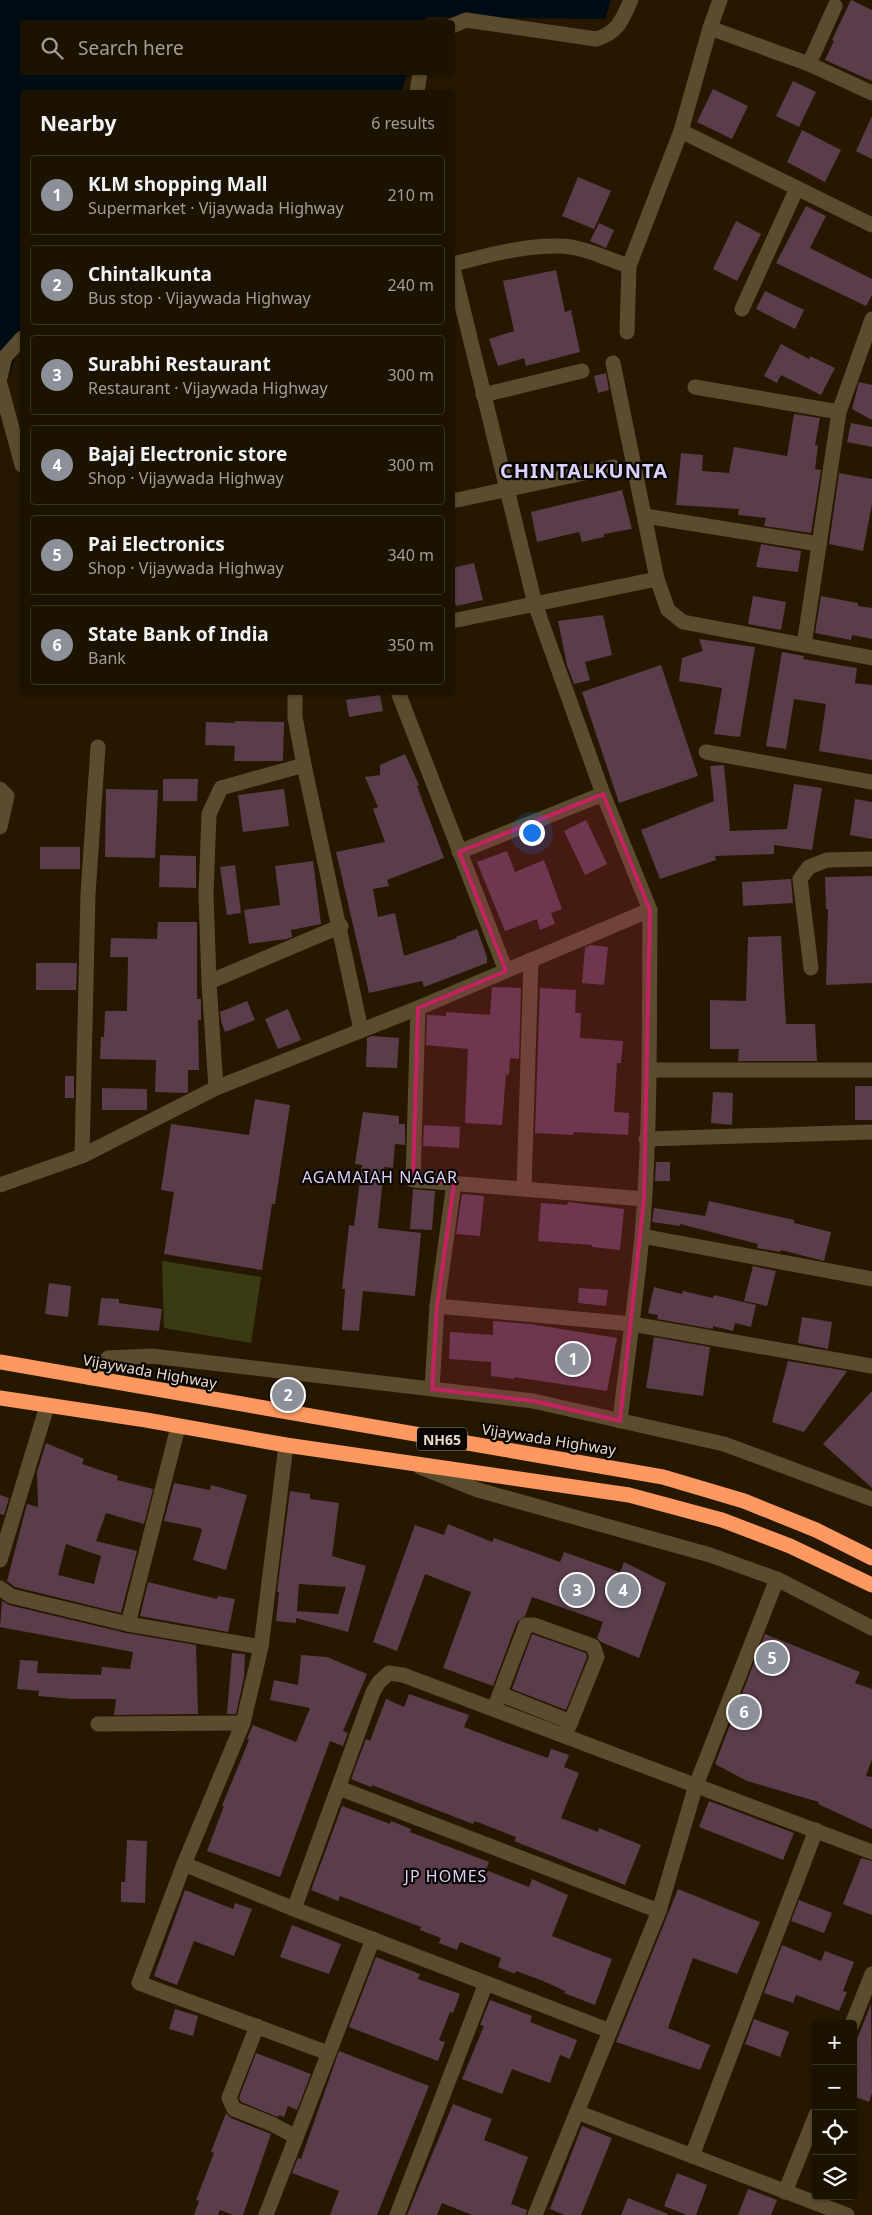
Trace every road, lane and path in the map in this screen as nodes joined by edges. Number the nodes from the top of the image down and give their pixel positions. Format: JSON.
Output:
{"nodes":[{"id":1,"x":631,"y":0,"type":"edge"},
{"id":2,"x":720,"y":0,"type":"edge"},
{"id":3,"x":835,"y":6,"type":"dead end"},
{"id":4,"x":455,"y":25,"type":"edge"},
{"id":5,"x":710,"y":28,"type":"junction"},
{"id":6,"x":809,"y":64,"type":"junction"},
{"id":7,"x":420,"y":75,"type":"edge"},
{"id":8,"x":417,"y":90,"type":"edge"},
{"id":9,"x":872,"y":93,"type":"edge"},
{"id":10,"x":681,"y":131,"type":"junction"},
{"id":11,"x":797,"y":188,"type":"junction"},
{"id":12,"x":872,"y":225,"type":"edge"},
{"id":13,"x":455,"y":263,"type":"edge"},
{"id":14,"x":629,"y":266,"type":"junction"},
{"id":15,"x":455,"y":276,"type":"edge"},
{"id":16,"x":742,"y":309,"type":"dead end"},
{"id":17,"x":872,"y":319,"type":"edge"},
{"id":18,"x":627,"y":332,"type":"dead end"},
{"id":19,"x":20,"y":340,"type":"edge"},
{"id":20,"x":613,"y":362,"type":"dead end"},
{"id":21,"x":582,"y":371,"type":"dead end"},
{"id":22,"x":0,"y":378,"type":"edge"},
{"id":23,"x":0,"y":384,"type":"edge"},
{"id":24,"x":695,"y":386,"type":"dead end"},
{"id":25,"x":484,"y":395,"type":"junction"},
{"id":26,"x":839,"y":412,"type":"junction"},
{"id":27,"x":20,"y":458,"type":"edge"},
{"id":28,"x":613,"y":467,"type":"dead end"},
{"id":29,"x":506,"y":490,"type":"junction"},
{"id":30,"x":455,"y":499,"type":"edge"},
{"id":31,"x":645,"y":516,"type":"junction"},
{"id":32,"x":819,"y":544,"type":"junction"},
{"id":33,"x":657,"y":579,"type":"junction"},
{"id":34,"x":535,"y":604,"type":"junction"},
{"id":35,"x":455,"y":620,"type":"edge"},
{"id":36,"x":804,"y":645,"type":"junction"},
{"id":37,"x":872,"y":658,"type":"edge"},
{"id":38,"x":295,"y":695,"type":"edge"},
{"id":39,"x":399,"y":695,"type":"edge"},
{"id":40,"x":98,"y":747,"type":"dead end"},
{"id":41,"x":706,"y":752,"type":"dead end"},
{"id":42,"x":304,"y":766,"type":"junction"},
{"id":43,"x":872,"y":782,"type":"edge"},
{"id":44,"x":0,"y":789,"type":"edge"},
{"id":45,"x":603,"y":794,"type":"junction"},
{"id":46,"x":0,"y":827,"type":"edge"},
{"id":47,"x":459,"y":852,"type":"junction"},
{"id":48,"x":872,"y":858,"type":"edge"},
{"id":49,"x":650,"y":910,"type":"junction"},
{"id":50,"x":341,"y":926,"type":"junction"},
{"id":51,"x":532,"y":960,"type":"junction"},
{"id":52,"x":811,"y":968,"type":"dead end"},
{"id":53,"x":506,"y":971,"type":"junction"},
{"id":54,"x":208,"y":982,"type":"junction"},
{"id":55,"x":418,"y":1008,"type":"junction"},
{"id":56,"x":362,"y":1030,"type":"junction"},
{"id":57,"x":649,"y":1070,"type":"junction"},
{"id":58,"x":872,"y":1070,"type":"edge"},
{"id":59,"x":216,"y":1088,"type":"junction"},
{"id":60,"x":872,"y":1132,"type":"edge"},
{"id":61,"x":646,"y":1139,"type":"junction"},
{"id":62,"x":82,"y":1156,"type":"junction"},
{"id":63,"x":454,"y":1183,"type":"junction"},
{"id":64,"x":0,"y":1185,"type":"edge"},
{"id":65,"x":524,"y":1189,"type":"junction"},
{"id":66,"x":644,"y":1199,"type":"junction"},
{"id":67,"x":642,"y":1236,"type":"junction"},
{"id":68,"x":872,"y":1278,"type":"edge"},
{"id":69,"x":437,"y":1306,"type":"junction"},
{"id":70,"x":632,"y":1324,"type":"junction"},
{"id":71,"x":0,"y":1362,"type":"edge"},
{"id":72,"x":872,"y":1366,"type":"edge"},
{"id":73,"x":90,"y":1378,"type":"junction"},
{"id":74,"x":432,"y":1389,"type":"junction"},
{"id":75,"x":0,"y":1398,"type":"edge"},
{"id":76,"x":48,"y":1406,"type":"junction"},
{"id":77,"x":620,"y":1421,"type":"junction"},
{"id":78,"x":178,"y":1427,"type":"junction"},
{"id":79,"x":286,"y":1445,"type":"junction"},
{"id":80,"x":410,"y":1463,"type":"junction"},
{"id":81,"x":872,"y":1499,"type":"edge"},
{"id":82,"x":872,"y":1558,"type":"edge"},
{"id":83,"x":0,"y":1560,"type":"edge"},
{"id":84,"x":777,"y":1579,"type":"junction"},
{"id":85,"x":872,"y":1585,"type":"edge"},
{"id":86,"x":0,"y":1588,"type":"edge"},
{"id":87,"x":128,"y":1624,"type":"junction"},
{"id":88,"x":872,"y":1628,"type":"edge"},
{"id":89,"x":261,"y":1647,"type":"junction"},
{"id":90,"x":500,"y":1694,"type":"junction"},
{"id":91,"x":494,"y":1709,"type":"junction"},
{"id":92,"x":244,"y":1723,"type":"junction"},
{"id":93,"x":98,"y":1724,"type":"dead end"},
{"id":94,"x":568,"y":1729,"type":"junction"},
{"id":95,"x":696,"y":1785,"type":"junction"},
{"id":96,"x":340,"y":1788,"type":"junction"},
{"id":97,"x":816,"y":1830,"type":"junction"},
{"id":98,"x":872,"y":1852,"type":"edge"},
{"id":99,"x":184,"y":1864,"type":"junction"},
{"id":100,"x":294,"y":1909,"type":"junction"},
{"id":101,"x":659,"y":1911,"type":"junction"},
{"id":102,"x":373,"y":1939,"type":"junction"},
{"id":103,"x":872,"y":1974,"type":"edge"},
{"id":104,"x":486,"y":1983,"type":"junction"},
{"id":105,"x":854,"y":2020,"type":"edge"},
{"id":106,"x":257,"y":2026,"type":"junction"},
{"id":107,"x":610,"y":2031,"type":"junction"},
{"id":108,"x":328,"y":2054,"type":"junction"},
{"id":109,"x":577,"y":2112,"type":"junction"},
{"id":110,"x":812,"y":2125,"type":"edge"},
{"id":111,"x":296,"y":2137,"type":"junction"},
{"id":112,"x":692,"y":2156,"type":"junction"},
{"id":113,"x":785,"y":2192,"type":"junction"},
{"id":114,"x":268,"y":2214,"type":"edge"},
{"id":115,"x":538,"y":2214,"type":"edge"},
{"id":116,"x":397,"y":2215,"type":"edge"},
{"id":117,"x":847,"y":2215,"type":"edge"}],
"edges":[{"from":1,"to":4,"type":"street"},
{"from":2,"to":5,"type":"street"},
{"from":3,"to":6,"type":"street"},
{"from":5,"to":6,"type":"street"},
{"from":5,"to":10,"type":"street"},
{"from":6,"to":9,"type":"street"},
{"from":7,"to":8,"type":"street"},
{"from":10,"to":11,"type":"street"},
{"from":10,"to":14,"type":"street"},
{"from":11,"to":12,"type":"street"},
{"from":11,"to":16,"type":"street"},
{"from":13,"to":14,"type":"street"},
{"from":14,"to":18,"type":"street"},
{"from":15,"to":25,"type":"street"},
{"from":17,"to":26,"type":"street"},
{"from":19,"to":22,"type":"street"},
{"from":20,"to":31,"type":"street"},
{"from":21,"to":25,"type":"street"},
{"from":23,"to":27,"type":"street"},
{"from":24,"to":26,"type":"street"},
{"from":25,"to":29,"type":"street"},
{"from":26,"to":32,"type":"street"},
{"from":28,"to":29,"type":"street"},
{"from":29,"to":30,"type":"street"},
{"from":29,"to":34,"type":"street"},
{"from":31,"to":32,"type":"street"},
{"from":31,"to":33,"type":"street"},
{"from":32,"to":36,"type":"street"},
{"from":33,"to":34,"type":"street"},
{"from":33,"to":36,"type":"street"},
{"from":34,"to":35,"type":"street"},
{"from":34,"to":45,"type":"street"},
{"from":36,"to":37,"type":"street"},
{"from":38,"to":42,"type":"street"},
{"from":39,"to":47,"type":"street"},
{"from":40,"to":62,"type":"street"},
{"from":41,"to":43,"type":"street"},
{"from":42,"to":50,"type":"street"},
{"from":42,"to":54,"type":"street"},
{"from":44,"to":46,"type":"street"},
{"from":45,"to":47,"type":"street"},
{"from":45,"to":49,"type":"street"},
{"from":47,"to":53,"type":"street"},
{"from":48,"to":52,"type":"street"},
{"from":49,"to":51,"type":"street"},
{"from":49,"to":57,"type":"street"},
{"from":50,"to":54,"type":"street"},
{"from":50,"to":56,"type":"street"},
{"from":51,"to":53,"type":"street"},
{"from":51,"to":65,"type":"street"},
{"from":53,"to":55,"type":"street"},
{"from":54,"to":59,"type":"street"},
{"from":55,"to":56,"type":"street"},
{"from":55,"to":63,"type":"street"},
{"from":56,"to":59,"type":"street"},
{"from":57,"to":58,"type":"street"},
{"from":57,"to":61,"type":"street"},
{"from":59,"to":62,"type":"street"},
{"from":60,"to":61,"type":"street"},
{"from":61,"to":66,"type":"street"},
{"from":62,"to":64,"type":"street"},
{"from":63,"to":65,"type":"street"},
{"from":63,"to":69,"type":"street"},
{"from":65,"to":66,"type":"street"},
{"from":66,"to":67,"type":"street"},
{"from":67,"to":68,"type":"street"},
{"from":67,"to":70,"type":"street"},
{"from":69,"to":70,"type":"street"},
{"from":69,"to":74,"type":"street"},
{"from":70,"to":72,"type":"street"},
{"from":70,"to":77,"type":"street"},
{"from":71,"to":73,"type":"highway","name":"Vijaywada Highway","number":"NH65"},
{"from":73,"to":74,"type":"street"},
{"from":73,"to":82,"type":"highway","name":"Vijaywada Highway","number":"NH65"},
{"from":74,"to":77,"type":"street"},
{"from":75,"to":76,"type":"highway","number":"NH65"},
{"from":76,"to":78,"type":"highway","number":"NH65"},
{"from":76,"to":83,"type":"street"},
{"from":77,"to":81,"type":"street"},
{"from":78,"to":79,"type":"highway","number":"NH65"},
{"from":78,"to":87,"type":"street"},
{"from":79,"to":80,"type":"highway","number":"NH65"},
{"from":79,"to":89,"type":"street"},
{"from":80,"to":84,"type":"street"},
{"from":80,"to":85,"type":"highway","number":"NH65"},
{"from":84,"to":88,"type":"street"},
{"from":84,"to":95,"type":"street"},
{"from":86,"to":87,"type":"street"},
{"from":87,"to":89,"type":"street"},
{"from":89,"to":92,"type":"street"},
{"from":90,"to":91,"type":"street"},
{"from":90,"to":94,"type":"street"},
{"from":90,"to":94,"type":"street"},
{"from":91,"to":94,"type":"street"},
{"from":91,"to":96,"type":"street"},
{"from":92,"to":93,"type":"street"},
{"from":92,"to":99,"type":"street"},
{"from":94,"to":95,"type":"street"},
{"from":95,"to":97,"type":"street"},
{"from":95,"to":101,"type":"street"},
{"from":96,"to":100,"type":"street"},
{"from":96,"to":101,"type":"street"},
{"from":97,"to":98,"type":"street"},
{"from":97,"to":112,"type":"street"},
{"from":99,"to":100,"type":"street"},
{"from":99,"to":106,"type":"street"},
{"from":100,"to":102,"type":"street"},
{"from":101,"to":107,"type":"street"},
{"from":102,"to":104,"type":"street"},
{"from":102,"to":108,"type":"street"},
{"from":103,"to":105,"type":"street"},
{"from":104,"to":107,"type":"street"},
{"from":104,"to":116,"type":"street"},
{"from":106,"to":108,"type":"street"},
{"from":106,"to":111,"type":"street"},
{"from":107,"to":109,"type":"street"},
{"from":108,"to":111,"type":"street"},
{"from":109,"to":112,"type":"street"},
{"from":109,"to":115,"type":"street"},
{"from":110,"to":113,"type":"street"},
{"from":111,"to":114,"type":"street"},
{"from":112,"to":113,"type":"street"},
{"from":113,"to":117,"type":"street"}]}
